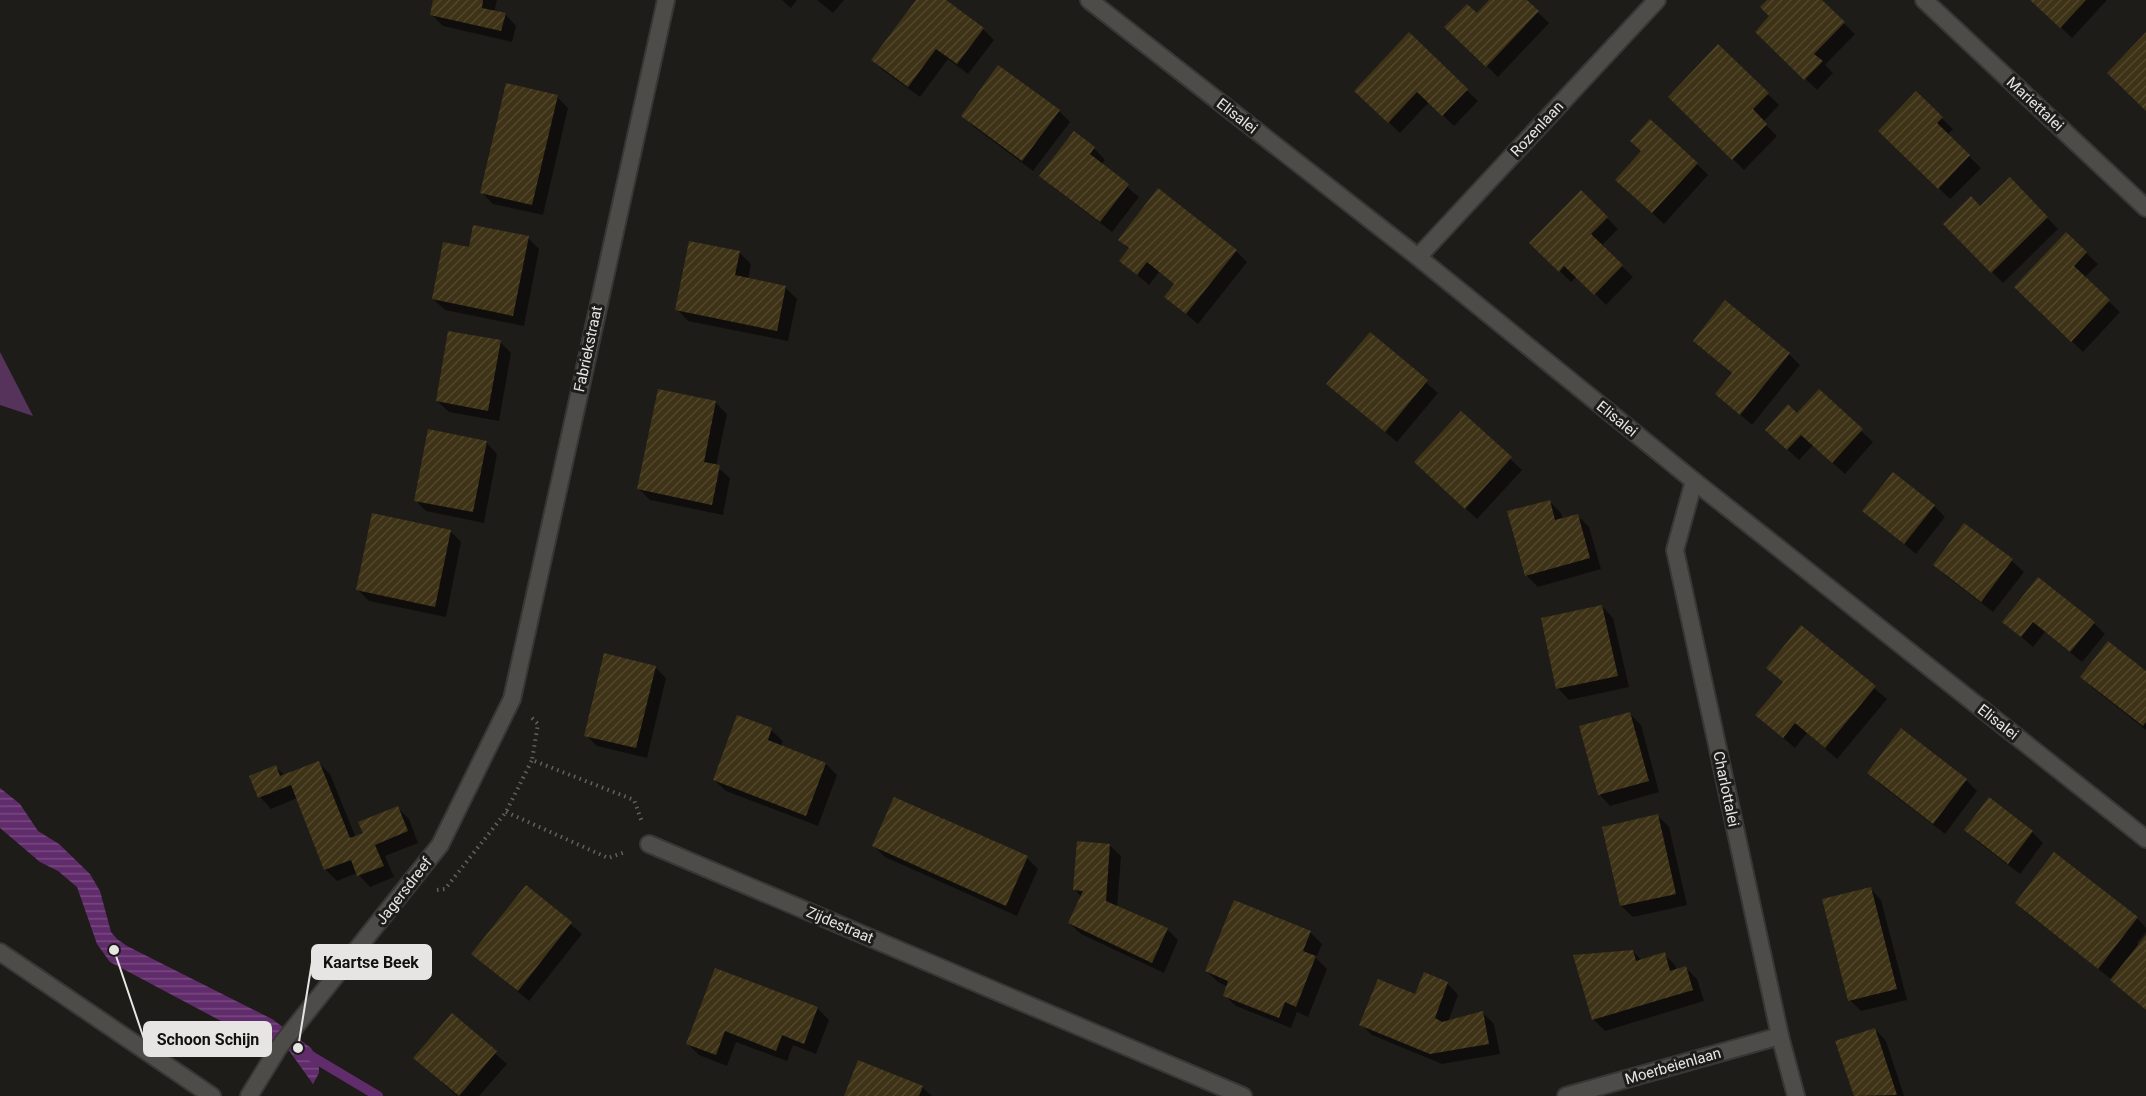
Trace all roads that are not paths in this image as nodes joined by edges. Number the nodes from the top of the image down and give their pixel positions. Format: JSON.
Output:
{"nodes":[{"id":1,"x":666,"y":0,"type":"edge"},
{"id":2,"x":1089,"y":0,"type":"edge"},
{"id":3,"x":1657,"y":0,"type":"edge"},
{"id":4,"x":1924,"y":0,"type":"edge"},
{"id":5,"x":2146,"y":208,"type":"edge"},
{"id":6,"x":1418,"y":258,"type":"junction"},
{"id":7,"x":1694,"y":482,"type":"junction"},
{"id":8,"x":512,"y":699,"type":"joint"},
{"id":9,"x":2146,"y":838,"type":"edge"},
{"id":10,"x":649,"y":844,"type":"road end"},
{"id":11,"x":0,"y":952,"type":"edge"},
{"id":12,"x":1780,"y":1036,"type":"junction"},
{"id":13,"x":212,"y":1096,"type":"edge"},
{"id":14,"x":249,"y":1096,"type":"edge"},
{"id":15,"x":1243,"y":1096,"type":"edge"},
{"id":16,"x":1566,"y":1096,"type":"edge"},
{"id":17,"x":1796,"y":1096,"type":"edge"}],
"edges":[{"from":1,"to":8,"type":"street","name":"Fabriekstraat"},
{"from":2,"to":6,"type":"street","name":"Elisalei"},
{"from":3,"to":6,"type":"street","name":"Rozenlaan"},
{"from":4,"to":5,"type":"street","name":"Mariettalei"},
{"from":6,"to":7,"type":"street","name":"Elisalei"},
{"from":7,"to":9,"type":"street","name":"Elisalei"},
{"from":7,"to":12,"type":"street","name":"Charlottalei"},
{"from":8,"to":14,"type":"street","name":"Jagersdreef"},
{"from":10,"to":15,"type":"street","name":"Zijdestraat"},
{"from":11,"to":13,"type":"street"},
{"from":12,"to":16,"type":"street","name":"Moerbeienlaan"},
{"from":12,"to":17,"type":"street","name":"Charlottalei"}]}
